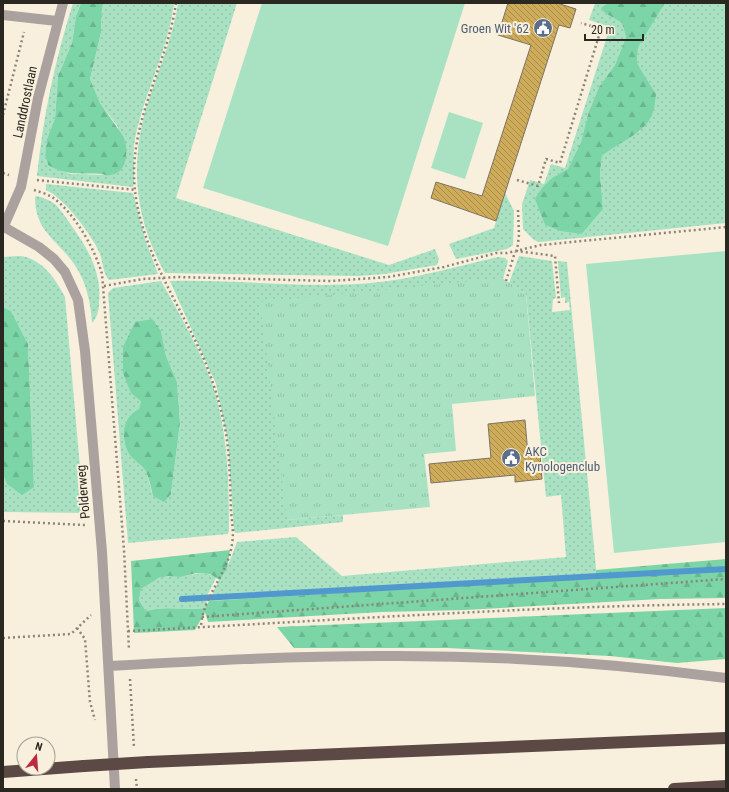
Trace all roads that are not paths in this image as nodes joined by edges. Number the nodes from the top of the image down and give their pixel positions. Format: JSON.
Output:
{"nodes":[{"id":1,"x":63,"y":3,"type":"edge"},
{"id":2,"x":3,"y":15,"type":"edge"},
{"id":3,"x":57,"y":21,"type":"junction"},
{"id":4,"x":3,"y":228,"type":"edge"},
{"id":5,"x":109,"y":666,"type":"junction"},
{"id":6,"x":726,"y":678,"type":"edge"},
{"id":7,"x":726,"y":738,"type":"edge"},
{"id":8,"x":3,"y":772,"type":"edge"},
{"id":9,"x":726,"y":786,"type":"edge"},
{"id":10,"x":115,"y":789,"type":"edge"},
{"id":11,"x":674,"y":789,"type":"edge"}],
"edges":[{"from":1,"to":3,"type":"street","name":"Landdrostlaan"},
{"from":2,"to":3,"type":"street"},
{"from":3,"to":4,"type":"street","name":"Landdrostlaan"},
{"from":4,"to":5,"type":"street","name":"Polderweg"},
{"from":5,"to":6,"type":"street"},
{"from":5,"to":10,"type":"street","name":"Polderweg"},
{"from":7,"to":8,"type":"highway","bridge":true},
{"from":9,"to":11,"type":"highway"}]}
